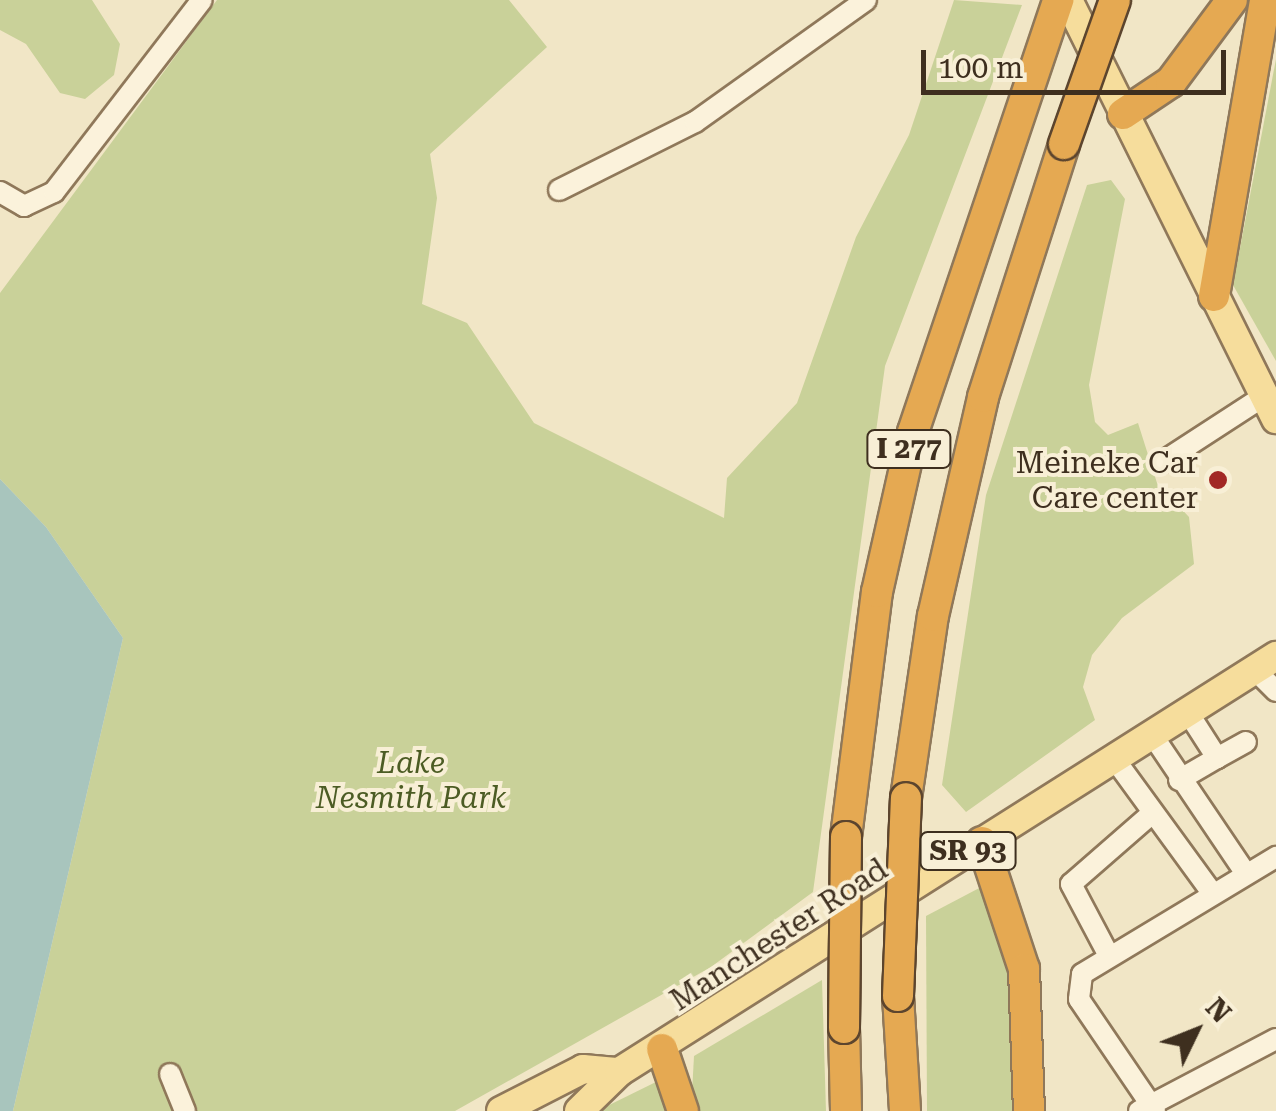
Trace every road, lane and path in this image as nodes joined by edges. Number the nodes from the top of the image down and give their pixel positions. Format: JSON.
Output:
{"nodes":[{"id":1,"x":202,"y":0,"type":"edge"},
{"id":2,"x":866,"y":0,"type":"edge"},
{"id":3,"x":1058,"y":0,"type":"edge"},
{"id":4,"x":1068,"y":0,"type":"edge"},
{"id":5,"x":1116,"y":0,"type":"edge"},
{"id":6,"x":1232,"y":0,"type":"edge"},
{"id":7,"x":1265,"y":0,"type":"edge"},
{"id":8,"x":1123,"y":114,"type":"junction"},
{"id":9,"x":560,"y":190,"type":"dead end"},
{"id":10,"x":0,"y":192,"type":"edge"},
{"id":11,"x":1214,"y":296,"type":"junction"},
{"id":12,"x":1272,"y":408,"type":"edge"},
{"id":13,"x":1161,"y":463,"type":"dead end"},
{"id":14,"x":1265,"y":662,"type":"edge"},
{"id":15,"x":1276,"y":691,"type":"edge"},
{"id":16,"x":1187,"y":711,"type":"junction"},
{"id":17,"x":1151,"y":733,"type":"junction"},
{"id":18,"x":1246,"y":742,"type":"dead end"},
{"id":19,"x":1112,"y":757,"type":"junction"},
{"id":20,"x":1217,"y":758,"type":"junction"},
{"id":21,"x":1179,"y":780,"type":"junction"},
{"id":22,"x":1150,"y":814,"type":"junction"},
{"id":23,"x":982,"y":842,"type":"junction"},
{"id":24,"x":1276,"y":857,"type":"edge"},
{"id":25,"x":1246,"y":874,"type":"junction"},
{"id":26,"x":1212,"y":893,"type":"junction"},
{"id":27,"x":1107,"y":952,"type":"junction"},
{"id":28,"x":1276,"y":1039,"type":"edge"},
{"id":29,"x":662,"y":1049,"type":"junction"},
{"id":30,"x":618,"y":1072,"type":"junction"},
{"id":31,"x":170,"y":1074,"type":"dead end"},
{"id":32,"x":1148,"y":1108,"type":"edge"},
{"id":33,"x":185,"y":1111,"type":"edge"},
{"id":34,"x":500,"y":1111,"type":"edge"},
{"id":35,"x":578,"y":1111,"type":"edge"},
{"id":36,"x":683,"y":1111,"type":"edge"},
{"id":37,"x":846,"y":1111,"type":"edge"},
{"id":38,"x":905,"y":1111,"type":"edge"},
{"id":39,"x":1029,"y":1111,"type":"edge"}],
"edges":[{"from":1,"to":10,"type":"street"},
{"from":2,"to":9,"type":"street"},
{"from":3,"to":37,"type":"highway","number":"I 277","bridge":true},
{"from":4,"to":8,"type":"main road"},
{"from":5,"to":38,"type":"highway","number":"I 277","bridge":true},
{"from":6,"to":8,"type":"highway"},
{"from":7,"to":11,"type":"highway"},
{"from":8,"to":11,"type":"main road"},
{"from":11,"to":12,"type":"main road"},
{"from":12,"to":13,"type":"street"},
{"from":14,"to":15,"type":"street"},
{"from":14,"to":16,"type":"main road","name":"Manchester Road","number":"SR 93"},
{"from":16,"to":17,"type":"main road","name":"Manchester Road","number":"SR 93"},
{"from":16,"to":20,"type":"street"},
{"from":17,"to":19,"type":"main road","name":"Manchester Road","number":"SR 93"},
{"from":17,"to":21,"type":"street"},
{"from":18,"to":20,"type":"street"},
{"from":19,"to":22,"type":"street"},
{"from":19,"to":23,"type":"main road","name":"Manchester Road","number":"SR 93"},
{"from":20,"to":21,"type":"street"},
{"from":21,"to":25,"type":"street"},
{"from":22,"to":26,"type":"street"},
{"from":22,"to":27,"type":"street"},
{"from":23,"to":29,"type":"main road","name":"Manchester Road","number":"SR 93"},
{"from":23,"to":39,"type":"highway"},
{"from":24,"to":25,"type":"street"},
{"from":25,"to":26,"type":"street"},
{"from":26,"to":27,"type":"street"},
{"from":27,"to":32,"type":"street"},
{"from":28,"to":32,"type":"street"},
{"from":29,"to":30,"type":"main road","name":"Manchester Road","number":"SR 93"},
{"from":29,"to":36,"type":"highway"},
{"from":30,"to":34,"type":"main road","name":"Manchester Road","number":"SR 93"},
{"from":30,"to":35,"type":"main road","name":"Manchester Road","number":"SR 93"},
{"from":31,"to":33,"type":"street"}]}
